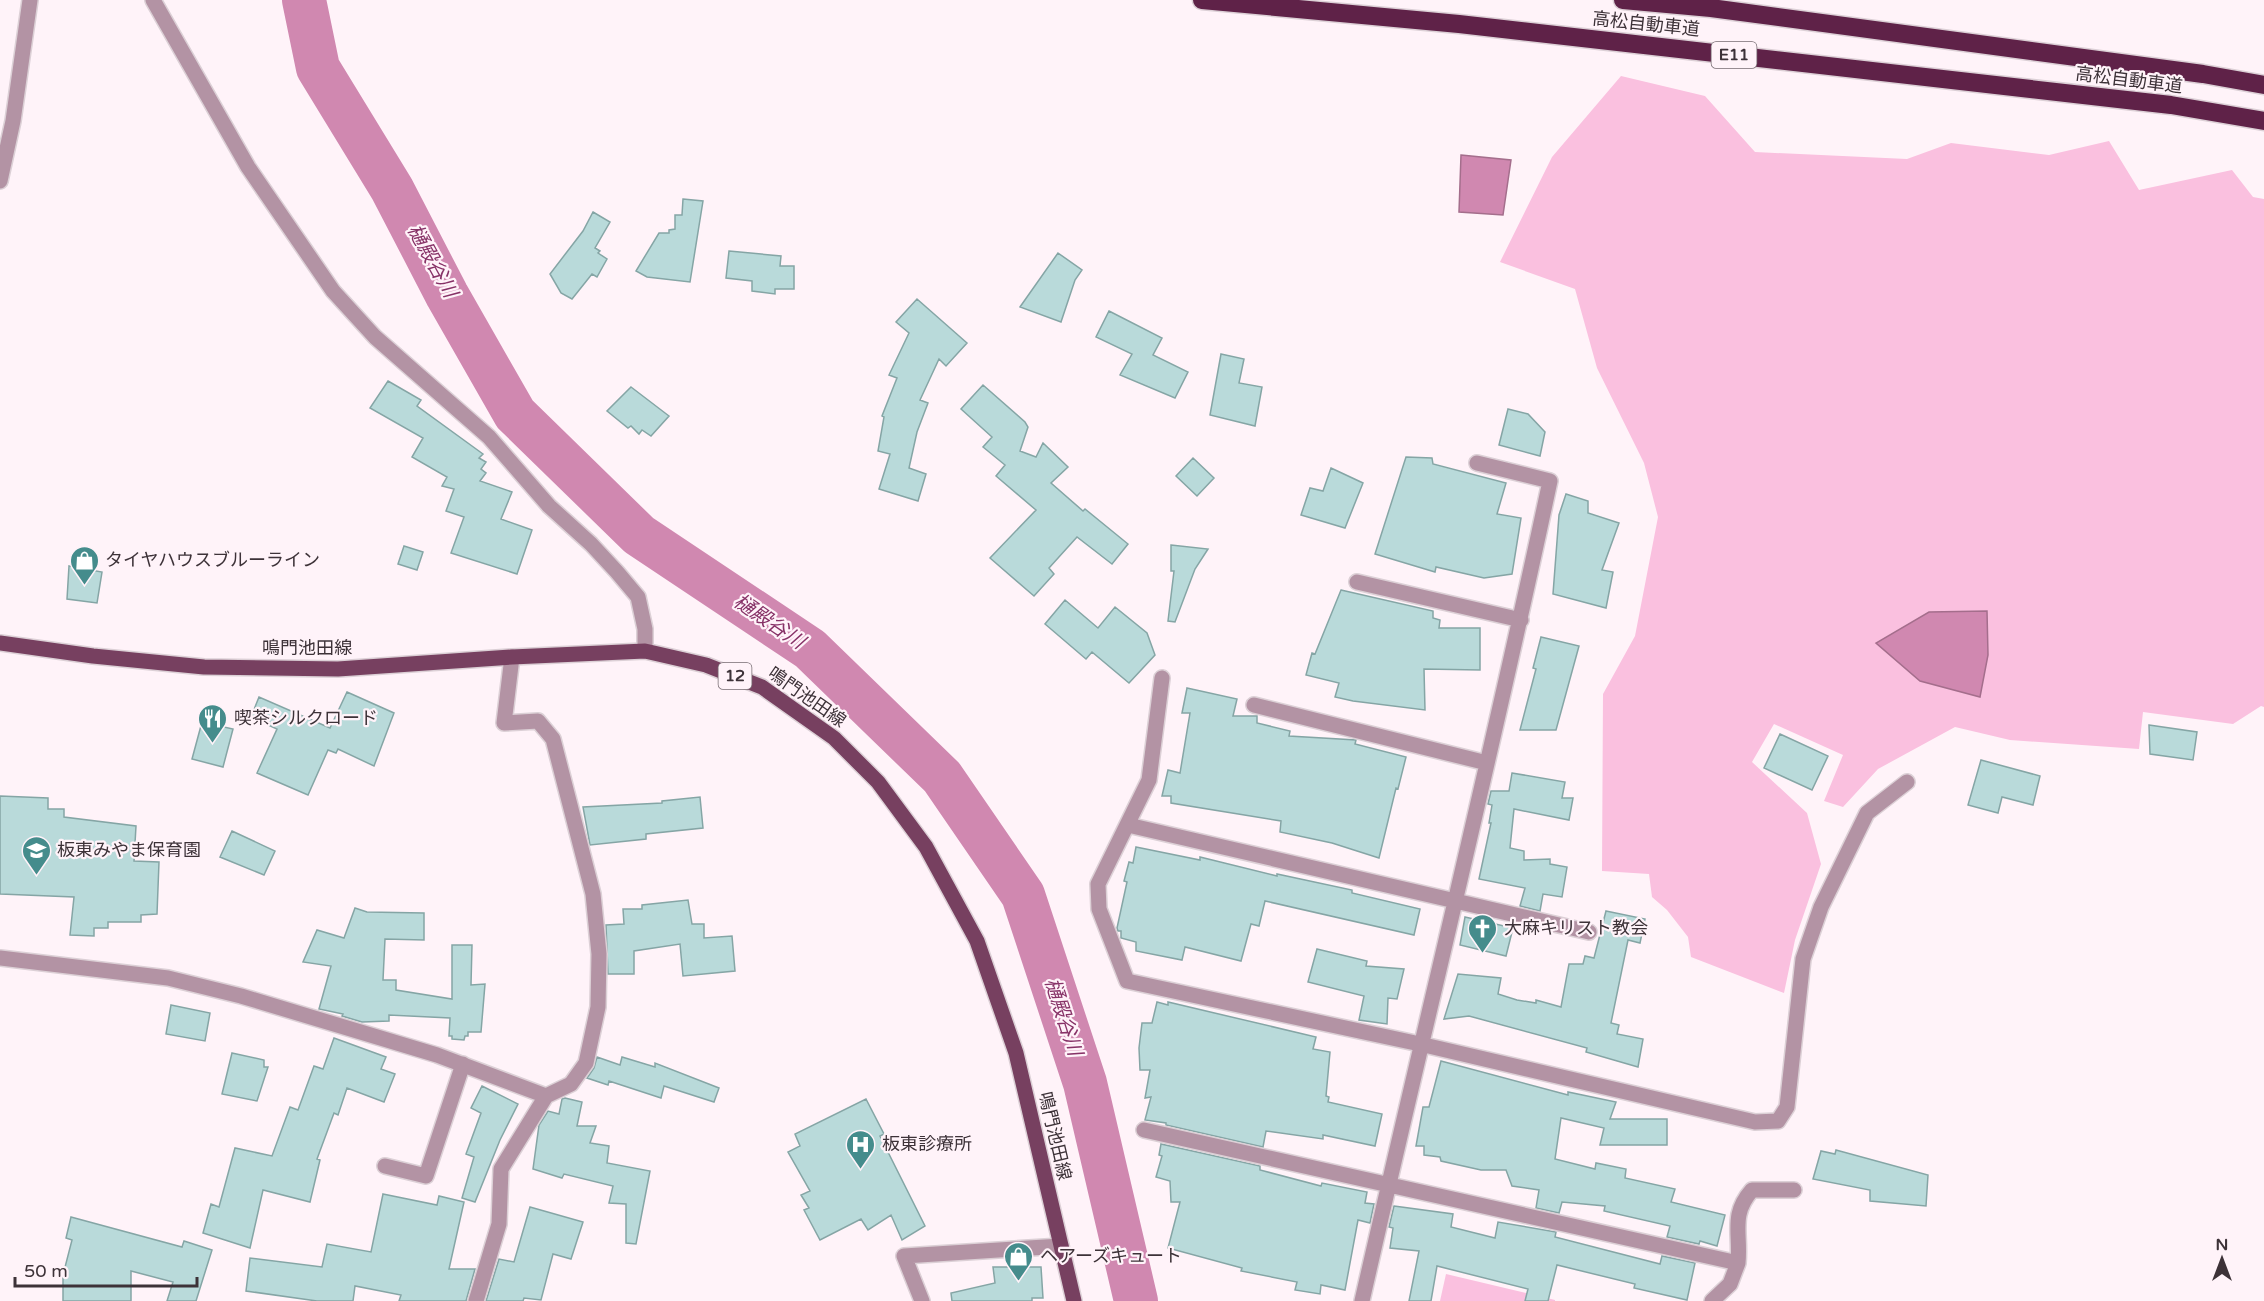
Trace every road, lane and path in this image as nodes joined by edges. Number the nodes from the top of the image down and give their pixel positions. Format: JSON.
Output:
{"nodes":[{"id":1,"x":30,"y":0,"type":"edge"},
{"id":2,"x":153,"y":0,"type":"edge"},
{"id":3,"x":1202,"y":0,"type":"edge"},
{"id":4,"x":1623,"y":0,"type":"edge"},
{"id":5,"x":2264,"y":85,"type":"edge"},
{"id":6,"x":2264,"y":121,"type":"edge"},
{"id":7,"x":0,"y":181,"type":"edge"},
{"id":8,"x":1477,"y":463,"type":"dead end"},
{"id":9,"x":1357,"y":582,"type":"dead end"},
{"id":10,"x":1521,"y":620,"type":"junction"},
{"id":11,"x":0,"y":643,"type":"edge"},
{"id":12,"x":645,"y":651,"type":"junction"},
{"id":13,"x":512,"y":657,"type":"junction"},
{"id":14,"x":1162,"y":678,"type":"dead end"},
{"id":15,"x":1254,"y":705,"type":"dead end"},
{"id":16,"x":1487,"y":763,"type":"junction"},
{"id":17,"x":1907,"y":782,"type":"dead end"},
{"id":18,"x":1128,"y":825,"type":"junction"},
{"id":19,"x":1454,"y":901,"type":"junction"},
{"id":20,"x":1589,"y":932,"type":"dead end"},
{"id":21,"x":0,"y":958,"type":"edge"},
{"id":22,"x":1420,"y":1044,"type":"junction"},
{"id":23,"x":463,"y":1064,"type":"junction"},
{"id":24,"x":546,"y":1096,"type":"junction"},
{"id":25,"x":1144,"y":1130,"type":"dead end"},
{"id":26,"x":385,"y":1166,"type":"dead end"},
{"id":27,"x":1388,"y":1186,"type":"junction"},
{"id":28,"x":1794,"y":1190,"type":"dead end"},
{"id":29,"x":1061,"y":1246,"type":"junction"},
{"id":30,"x":1738,"y":1263,"type":"junction"},
{"id":31,"x":476,"y":1301,"type":"edge"},
{"id":32,"x":922,"y":1301,"type":"edge"},
{"id":33,"x":1074,"y":1301,"type":"edge"},
{"id":34,"x":1362,"y":1301,"type":"edge"},
{"id":35,"x":1712,"y":1301,"type":"edge"}],
"edges":[{"from":1,"to":7,"type":"street"},
{"from":2,"to":12,"type":"street"},
{"from":3,"to":6,"type":"highway","name":"高松自動車道","number":"E11"},
{"from":4,"to":5,"type":"highway","name":"高松自動車道"},
{"from":8,"to":10,"type":"street"},
{"from":9,"to":10,"type":"street"},
{"from":10,"to":16,"type":"street"},
{"from":11,"to":13,"type":"main road","name":"鳴門池田線","number":"12"},
{"from":12,"to":13,"type":"main road","name":"鳴門池田線","number":"12"},
{"from":12,"to":29,"type":"main road","name":"鳴門池田線","number":"12"},
{"from":13,"to":24,"type":"street"},
{"from":14,"to":18,"type":"street"},
{"from":15,"to":16,"type":"street"},
{"from":16,"to":19,"type":"street"},
{"from":17,"to":22,"type":"street"},
{"from":18,"to":19,"type":"street"},
{"from":18,"to":22,"type":"street"},
{"from":19,"to":20,"type":"street"},
{"from":19,"to":22,"type":"street"},
{"from":21,"to":23,"type":"street"},
{"from":22,"to":27,"type":"street"},
{"from":23,"to":24,"type":"street"},
{"from":23,"to":26,"type":"street"},
{"from":24,"to":31,"type":"street"},
{"from":25,"to":27,"type":"street"},
{"from":27,"to":30,"type":"street"},
{"from":27,"to":34,"type":"street"},
{"from":28,"to":30,"type":"street"},
{"from":29,"to":32,"type":"street"},
{"from":29,"to":33,"type":"main road","name":"鳴門池田線","number":"12"},
{"from":30,"to":35,"type":"street"}]}
